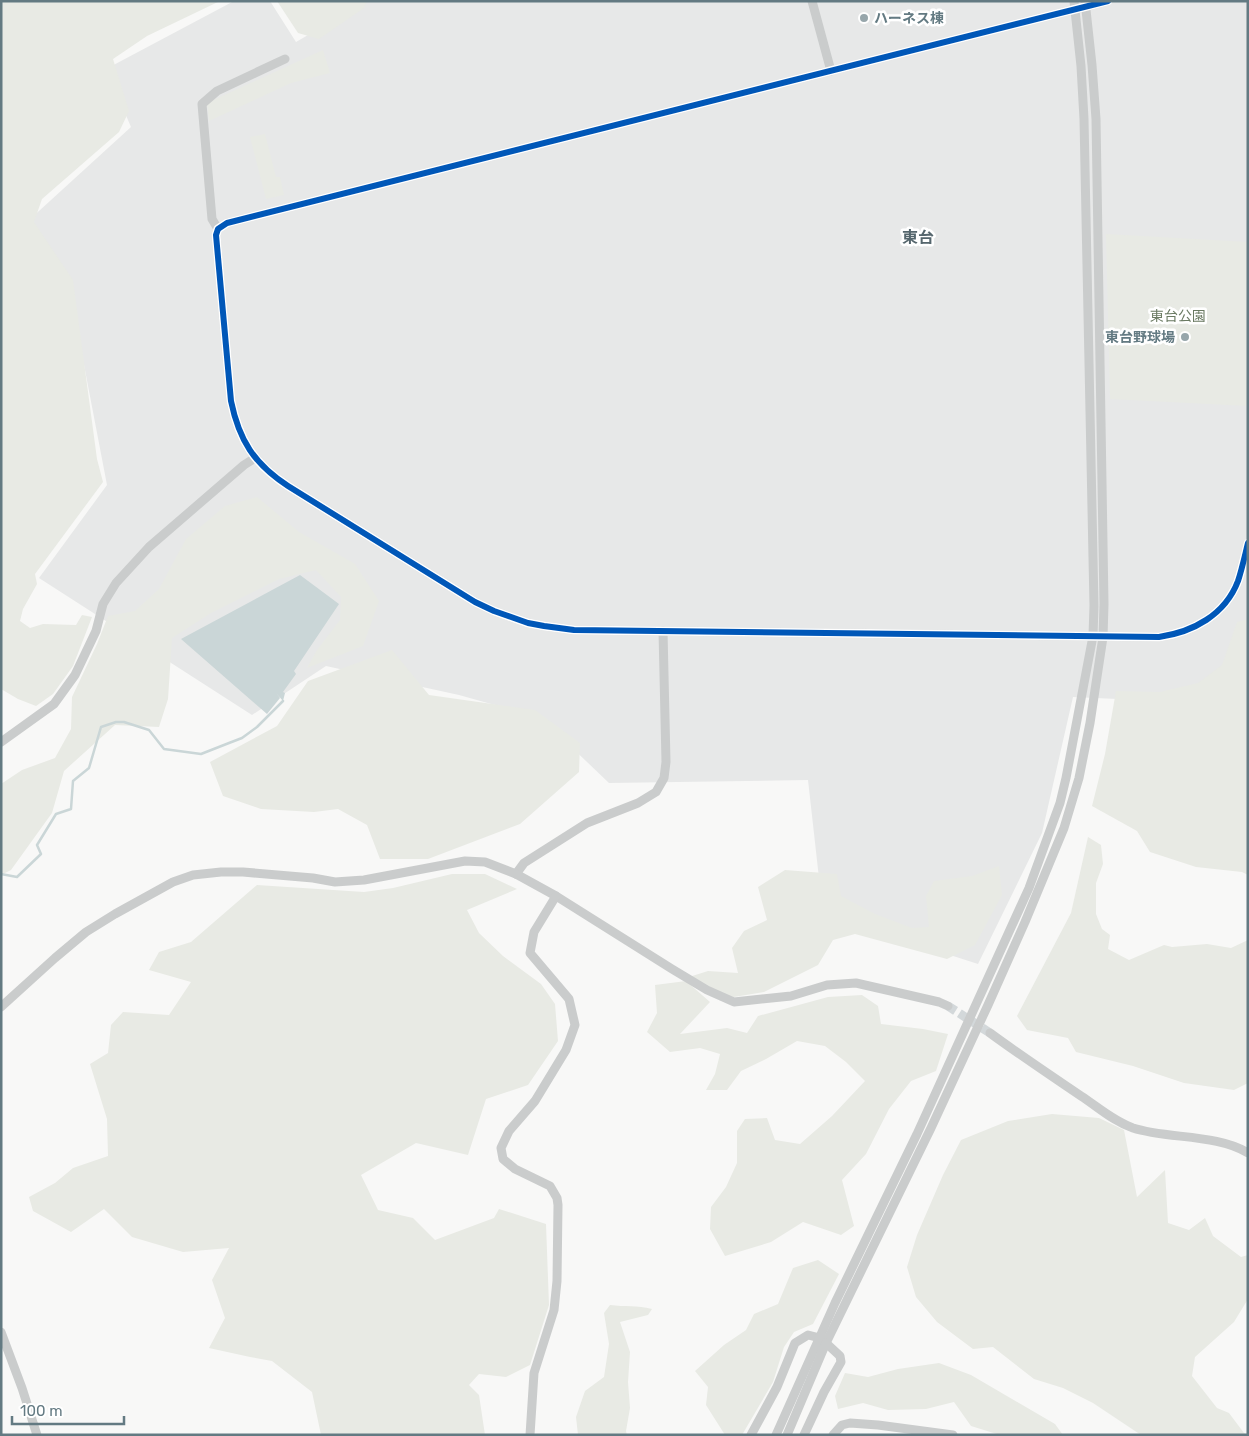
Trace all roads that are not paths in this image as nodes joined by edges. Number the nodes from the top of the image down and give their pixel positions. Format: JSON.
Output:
{"nodes":[{"id":1,"x":812,"y":1,"type":"edge"},
{"id":2,"x":1108,"y":1,"type":"edge"},
{"id":3,"x":1086,"y":4,"type":"edge"},
{"id":4,"x":1075,"y":5,"type":"edge"},
{"id":5,"x":285,"y":59,"type":"dead end"},
{"id":6,"x":831,"y":71,"type":"junction"},
{"id":7,"x":218,"y":228,"type":"junction"},
{"id":8,"x":255,"y":458,"type":"junction"},
{"id":9,"x":1248,"y":543,"type":"edge"},
{"id":10,"x":663,"y":631,"type":"junction"},
{"id":11,"x":1093,"y":636,"type":"junction"},
{"id":12,"x":1103,"y":637,"type":"junction"},
{"id":13,"x":1,"y":742,"type":"edge"},
{"id":14,"x":516,"y":874,"type":"junction"},
{"id":15,"x":556,"y":896,"type":"junction"},
{"id":16,"x":948,"y":1006,"type":"tunnel mouth"},
{"id":17,"x":1,"y":1007,"type":"edge"},
{"id":18,"x":990,"y":1033,"type":"tunnel mouth"},
{"id":19,"x":1248,"y":1154,"type":"edge"},
{"id":20,"x":1,"y":1332,"type":"edge"},
{"id":21,"x":823,"y":1341,"type":"junction"},
{"id":22,"x":37,"y":1435,"type":"edge"},
{"id":23,"x":530,"y":1435,"type":"edge"},
{"id":24,"x":751,"y":1435,"type":"edge"},
{"id":25,"x":776,"y":1435,"type":"edge"},
{"id":26,"x":787,"y":1435,"type":"edge"},
{"id":27,"x":804,"y":1435,"type":"edge"},
{"id":28,"x":833,"y":1435,"type":"edge"},
{"id":29,"x":953,"y":1435,"type":"edge"}],
"edges":[{"from":1,"to":6,"type":"street"},
{"from":2,"to":3,"type":"street"},
{"from":3,"to":4,"type":"street"},
{"from":3,"to":12,"type":"street"},
{"from":4,"to":6,"type":"street"},
{"from":4,"to":11,"type":"street"},
{"from":5,"to":7,"type":"street"},
{"from":6,"to":7,"type":"street"},
{"from":7,"to":8,"type":"street"},
{"from":8,"to":10,"type":"street"},
{"from":8,"to":13,"type":"street"},
{"from":9,"to":12,"type":"street"},
{"from":10,"to":11,"type":"street"},
{"from":10,"to":14,"type":"street"},
{"from":11,"to":12,"type":"street"},
{"from":11,"to":21,"type":"street"},
{"from":12,"to":21,"type":"street"},
{"from":14,"to":15,"type":"street"},
{"from":14,"to":17,"type":"street"},
{"from":15,"to":16,"type":"street"},
{"from":15,"to":23,"type":"street"},
{"from":18,"to":19,"type":"street"},
{"from":20,"to":22,"type":"street"},
{"from":21,"to":24,"type":"street"},
{"from":21,"to":25,"type":"street"},
{"from":21,"to":26,"type":"street"},
{"from":21,"to":27,"type":"street"},
{"from":28,"to":29,"type":"street"}]}
